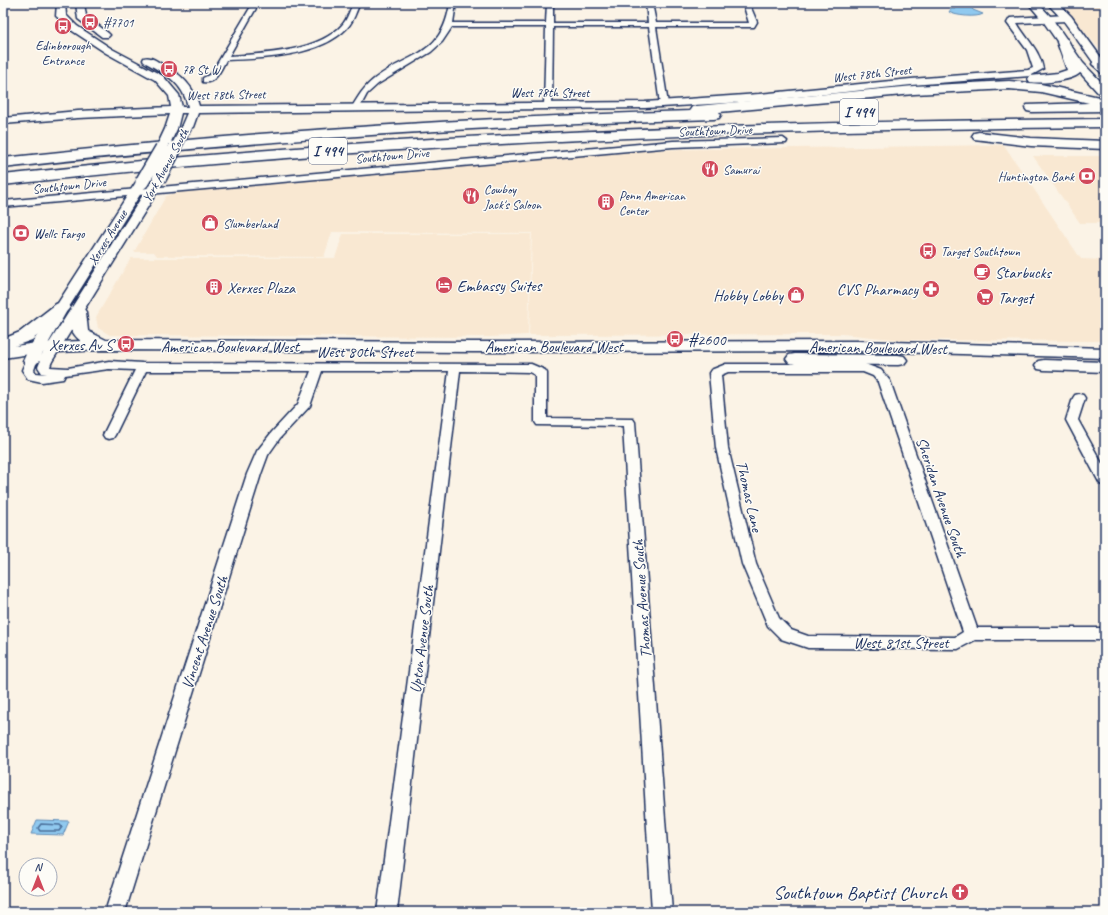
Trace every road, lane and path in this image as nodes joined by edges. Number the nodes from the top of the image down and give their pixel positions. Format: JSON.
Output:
{"nodes":[{"id":1,"x":61,"y":3,"type":"edge"},
{"id":2,"x":80,"y":3,"type":"edge"},
{"id":3,"x":256,"y":3,"type":"edge"},
{"id":4,"x":357,"y":3,"type":"edge"},
{"id":5,"x":454,"y":3,"type":"edge"},
{"id":6,"x":550,"y":3,"type":"edge"},
{"id":7,"x":649,"y":3,"type":"edge"},
{"id":8,"x":746,"y":3,"type":"edge"},
{"id":9,"x":1033,"y":3,"type":"edge"},
{"id":10,"x":1052,"y":3,"type":"edge"},
{"id":11,"x":1065,"y":16,"type":"junction"},
{"id":12,"x":1046,"y":17,"type":"junction"},
{"id":13,"x":449,"y":25,"type":"junction"},
{"id":14,"x":550,"y":25,"type":"junction"},
{"id":15,"x":653,"y":25,"type":"junction"},
{"id":16,"x":114,"y":40,"type":"dead end"},
{"id":17,"x":1063,"y":42,"type":"junction"},
{"id":18,"x":140,"y":55,"type":"dead end"},
{"id":19,"x":224,"y":58,"type":"junction"},
{"id":20,"x":1103,"y":68,"type":"edge"},
{"id":21,"x":206,"y":80,"type":"dead end"},
{"id":22,"x":982,"y":86,"type":"junction"},
{"id":23,"x":1104,"y":96,"type":"edge"},
{"id":24,"x":664,"y":104,"type":"junction"},
{"id":25,"x":356,"y":107,"type":"junction"},
{"id":26,"x":548,"y":107,"type":"junction"},
{"id":27,"x":1105,"y":107,"type":"edge"},
{"id":28,"x":1017,"y":108,"type":"dead end"},
{"id":29,"x":177,"y":109,"type":"junction"},
{"id":30,"x":194,"y":109,"type":"junction"},
{"id":31,"x":811,"y":113,"type":"dead end"},
{"id":32,"x":612,"y":118,"type":"junction"},
{"id":33,"x":3,"y":120,"type":"edge"},
{"id":34,"x":1105,"y":123,"type":"edge"},
{"id":35,"x":1105,"y":126,"type":"edge"},
{"id":36,"x":654,"y":132,"type":"junction"},
{"id":37,"x":783,"y":142,"type":"dead end"},
{"id":38,"x":1068,"y":142,"type":"junction"},
{"id":39,"x":1105,"y":145,"type":"edge"},
{"id":40,"x":3,"y":162,"type":"edge"},
{"id":41,"x":3,"y":180,"type":"edge"},
{"id":42,"x":147,"y":185,"type":"junction"},
{"id":43,"x":3,"y":204,"type":"edge"},
{"id":44,"x":70,"y":310,"type":"junction"},
{"id":45,"x":3,"y":345,"type":"edge"},
{"id":46,"x":104,"y":345,"type":"junction"},
{"id":47,"x":550,"y":352,"type":"junction"},
{"id":48,"x":3,"y":353,"type":"edge"},
{"id":49,"x":1105,"y":353,"type":"edge"},
{"id":50,"x":42,"y":354,"type":"junction"},
{"id":51,"x":3,"y":365,"type":"edge"},
{"id":52,"x":142,"y":367,"type":"junction"},
{"id":53,"x":318,"y":367,"type":"junction"},
{"id":54,"x":455,"y":367,"type":"junction"},
{"id":55,"x":1105,"y":367,"type":"edge"},
{"id":56,"x":68,"y":372,"type":"junction"},
{"id":57,"x":541,"y":373,"type":"joint"},
{"id":58,"x":715,"y":373,"type":"joint"},
{"id":59,"x":1079,"y":398,"type":"dead end"},
{"id":60,"x":109,"y":435,"type":"dead end"},
{"id":61,"x":1105,"y":481,"type":"edge"},
{"id":62,"x":773,"y":622,"type":"joint"},
{"id":63,"x":972,"y":634,"type":"junction"},
{"id":64,"x":1105,"y":634,"type":"edge"},
{"id":65,"x":115,"y":912,"type":"edge"},
{"id":66,"x":387,"y":912,"type":"edge"},
{"id":67,"x":662,"y":912,"type":"edge"}],
"edges":[{"from":1,"to":29,"type":"street","name":"York Avenue South"},
{"from":2,"to":16,"type":"street"},
{"from":3,"to":19,"type":"street"},
{"from":4,"to":19,"type":"street"},
{"from":5,"to":13,"type":"street"},
{"from":6,"to":14,"type":"street"},
{"from":7,"to":15,"type":"street"},
{"from":8,"to":15,"type":"street"},
{"from":9,"to":12,"type":"main road"},
{"from":10,"to":11,"type":"main road"},
{"from":11,"to":12,"type":"street","name":"West 78th Street"},
{"from":11,"to":20,"type":"main road"},
{"from":12,"to":17,"type":"main road"},
{"from":12,"to":24,"type":"street","name":"West 78th Street"},
{"from":13,"to":14,"type":"street"},
{"from":13,"to":25,"type":"street"},
{"from":14,"to":15,"type":"street"},
{"from":14,"to":26,"type":"street"},
{"from":15,"to":24,"type":"street"},
{"from":17,"to":22,"type":"highway"},
{"from":17,"to":23,"type":"main road"},
{"from":18,"to":30,"type":"street","name":"York Avenue South"},
{"from":19,"to":21,"type":"street"},
{"from":22,"to":23,"type":"highway"},
{"from":22,"to":32,"type":"highway"},
{"from":24,"to":26,"type":"street","name":"West 78th Street"},
{"from":25,"to":26,"type":"street","name":"West 78th Street"},
{"from":25,"to":30,"type":"street","name":"West 78th Street"},
{"from":27,"to":28,"type":"highway"},
{"from":29,"to":30,"type":"street","name":"West 78th Street"},
{"from":29,"to":33,"type":"street","name":"West 78th Street"},
{"from":29,"to":42,"type":"street","name":"Xerxes Avenue","bridge":true},
{"from":30,"to":42,"type":"street","name":"York Avenue South","bridge":true},
{"from":31,"to":32,"type":"highway","number":"I 494"},
{"from":32,"to":40,"type":"highway","number":"I 494"},
{"from":34,"to":36,"type":"highway","number":"I 494"},
{"from":35,"to":38,"type":"highway"},
{"from":36,"to":38,"type":"highway"},
{"from":36,"to":41,"type":"highway","number":"I 494"},
{"from":37,"to":42,"type":"street","name":"Southtown Drive"},
{"from":38,"to":39,"type":"highway"},
{"from":42,"to":43,"type":"street","name":"Southtown Drive"},
{"from":42,"to":44,"type":"street","name":"Xerxes Avenue"},
{"from":44,"to":45,"type":"main road"},
{"from":44,"to":46,"type":"main road"},
{"from":44,"to":50,"type":"street","name":"Xerxes Avenue"},
{"from":46,"to":47,"type":"main road","name":"American Boulevard West"},
{"from":46,"to":50,"type":"main road","name":"American Boulevard West"},
{"from":47,"to":49,"type":"main road","name":"American Boulevard West"},
{"from":47,"to":50,"type":"main road","name":"American Boulevard West"},
{"from":47,"to":55,"type":"main road","name":"American Boulevard West"},
{"from":48,"to":50,"type":"main road","name":"American Boulevard West"},
{"from":50,"to":51,"type":"main road","name":"American Boulevard West"},
{"from":50,"to":56,"type":"street","name":"West 80th Street"},
{"from":50,"to":56,"type":"street","name":"West 80th Street"},
{"from":52,"to":53,"type":"street","name":"West 80th Street"},
{"from":52,"to":56,"type":"street","name":"West 80th Street"},
{"from":52,"to":60,"type":"street"},
{"from":53,"to":54,"type":"street","name":"West 80th Street"},
{"from":53,"to":65,"type":"street","name":"Vincent Avenue South"},
{"from":54,"to":57,"type":"street","name":"West 80th Street"},
{"from":54,"to":66,"type":"street","name":"Upton Avenue South"},
{"from":57,"to":67,"type":"street","name":"Thomas Avenue South"},
{"from":58,"to":62,"type":"street","name":"Thomas Lane"},
{"from":58,"to":63,"type":"street","name":"Sheridan Avenue South"},
{"from":59,"to":61,"type":"street"},
{"from":62,"to":63,"type":"street","name":"West 81st Street"},
{"from":63,"to":64,"type":"street","name":"West 81st Street"}]}
